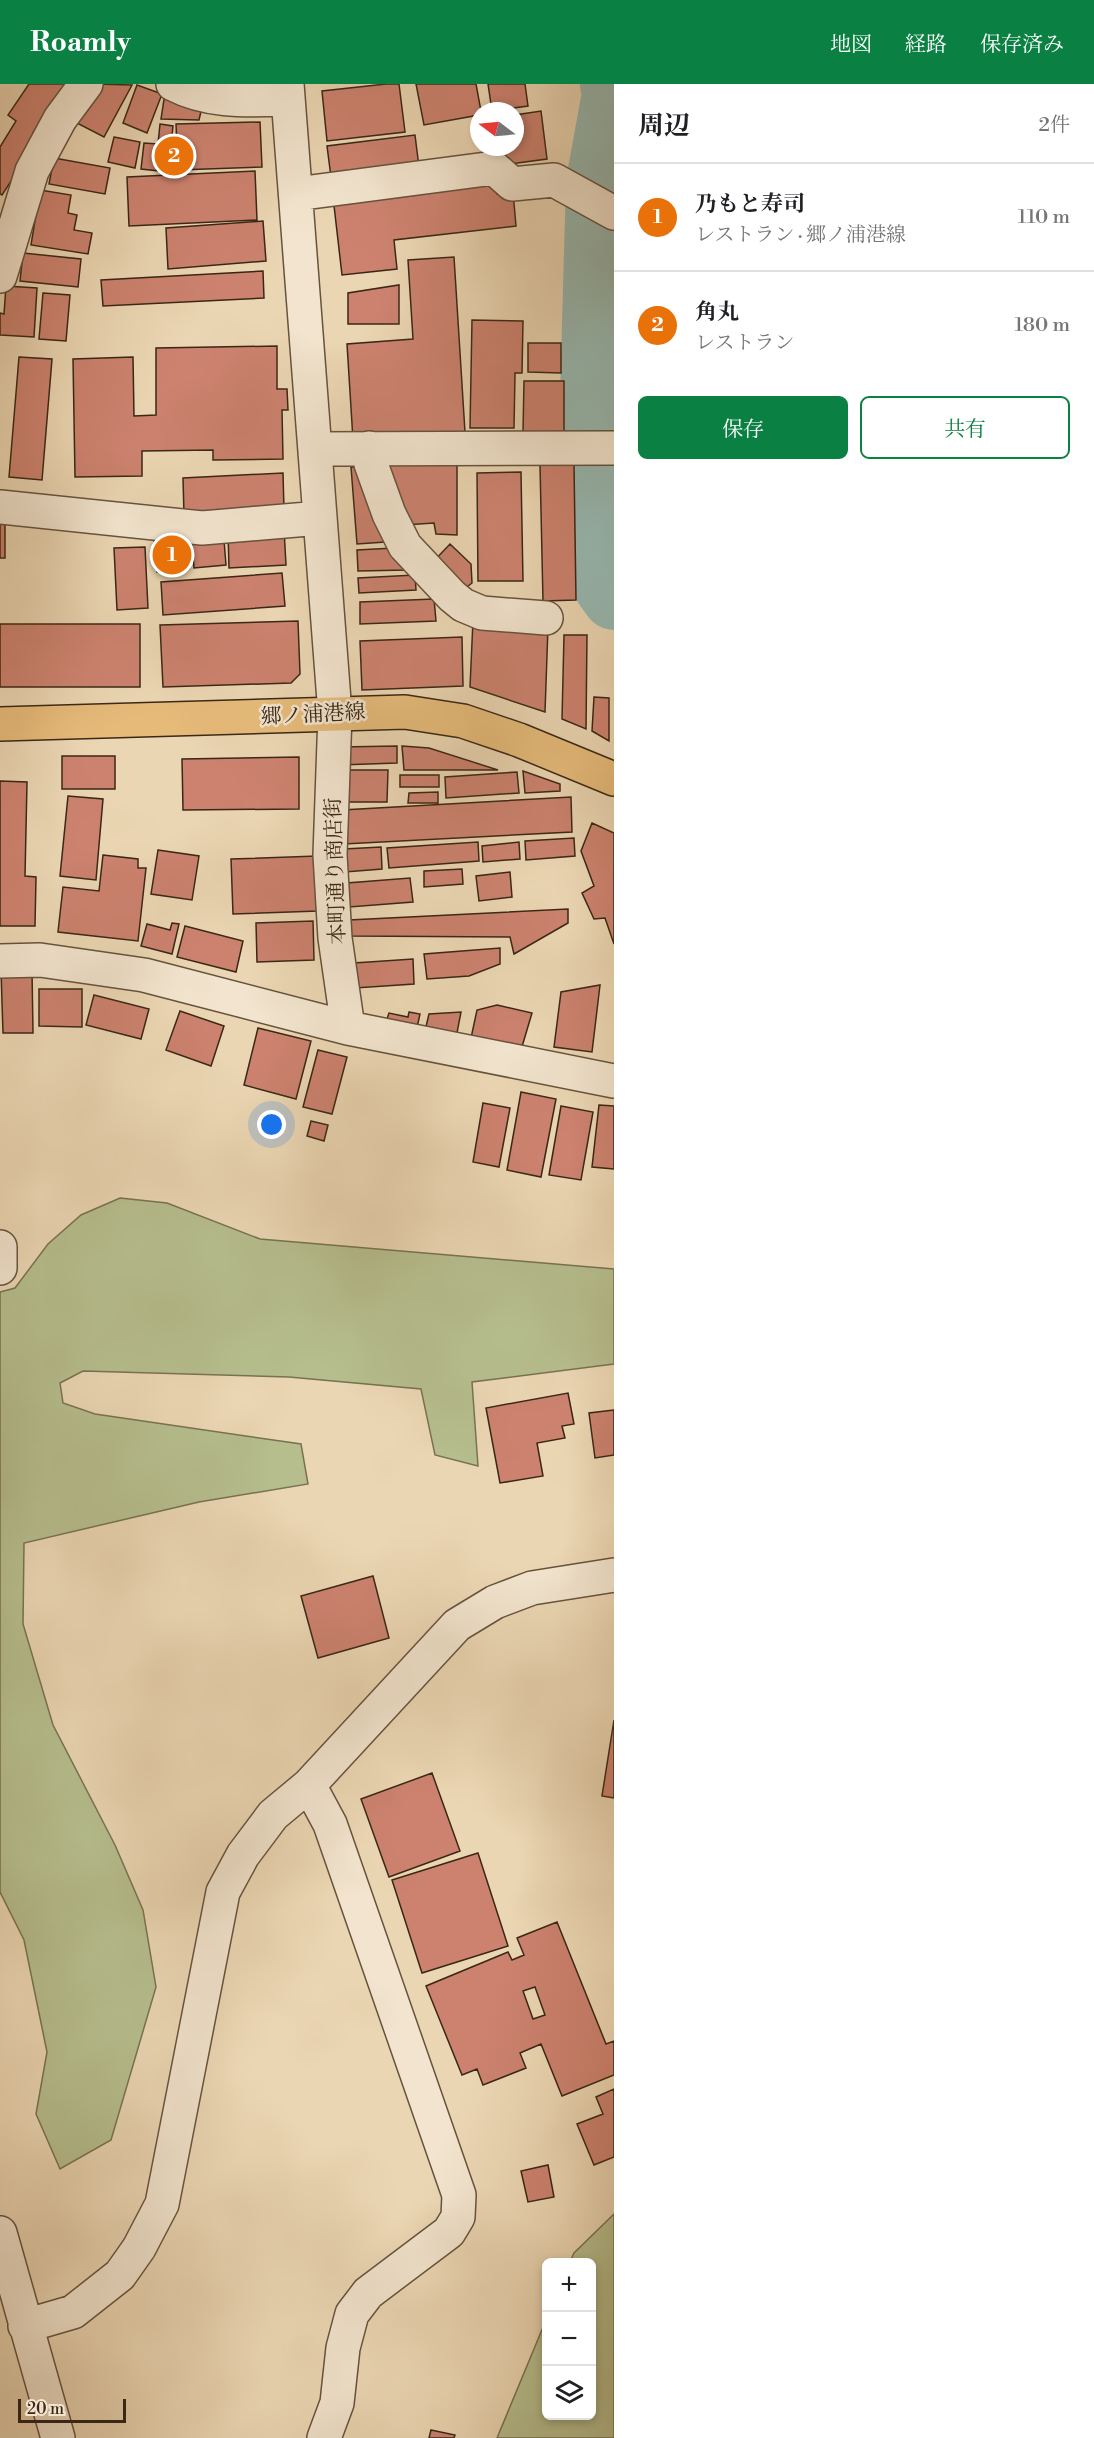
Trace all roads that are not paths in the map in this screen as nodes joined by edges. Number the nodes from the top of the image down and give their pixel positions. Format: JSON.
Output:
{"nodes":[{"id":1,"x":86,"y":84,"type":"edge"},
{"id":2,"x":173,"y":84,"type":"edge"},
{"id":3,"x":288,"y":92,"type":"edge"},
{"id":4,"x":296,"y":194,"type":"junction"},
{"id":5,"x":614,"y":213,"type":"edge"},
{"id":6,"x":0,"y":276,"type":"edge"},
{"id":7,"x":369,"y":448,"type":"junction"},
{"id":8,"x":612,"y":448,"type":"edge"},
{"id":9,"x":316,"y":449,"type":"junction"},
{"id":10,"x":0,"y":507,"type":"edge"},
{"id":11,"x":320,"y":518,"type":"junction"},
{"id":12,"x":546,"y":618,"type":"dead end"},
{"id":13,"x":334,"y":714,"type":"junction"},
{"id":14,"x":0,"y":724,"type":"edge"},
{"id":15,"x":614,"y":779,"type":"edge"},
{"id":16,"x":0,"y":961,"type":"edge"},
{"id":17,"x":348,"y":1028,"type":"junction"},
{"id":18,"x":614,"y":1081,"type":"edge"},
{"id":19,"x":0,"y":1247,"type":"edge"},
{"id":20,"x":0,"y":1269,"type":"edge"},
{"id":21,"x":614,"y":1575,"type":"edge"},
{"id":22,"x":309,"y":1785,"type":"junction"},
{"id":23,"x":0,"y":2233,"type":"edge"},
{"id":24,"x":25,"y":2326,"type":"junction"},
{"id":25,"x":58,"y":2438,"type":"edge"},
{"id":26,"x":324,"y":2438,"type":"edge"}],
"edges":[{"from":1,"to":6,"type":"street"},
{"from":2,"to":3,"type":"street"},
{"from":3,"to":4,"type":"street","name":"本町通り商店街"},
{"from":4,"to":5,"type":"street"},
{"from":4,"to":9,"type":"street","name":"本町通り商店街"},
{"from":7,"to":8,"type":"street"},
{"from":7,"to":9,"type":"street"},
{"from":7,"to":12,"type":"street"},
{"from":9,"to":11,"type":"street","name":"本町通り商店街"},
{"from":10,"to":11,"type":"street"},
{"from":11,"to":13,"type":"street","name":"本町通り商店街"},
{"from":13,"to":14,"type":"main road","name":"郷ノ浦港線"},
{"from":13,"to":15,"type":"main road","name":"郷ノ浦港線"},
{"from":13,"to":17,"type":"street","name":"本町通り商店街"},
{"from":16,"to":17,"type":"street"},
{"from":17,"to":18,"type":"street"},
{"from":19,"to":20,"type":"street"},
{"from":21,"to":22,"type":"street"},
{"from":22,"to":24,"type":"street"},
{"from":22,"to":26,"type":"street"},
{"from":23,"to":24,"type":"street"},
{"from":24,"to":25,"type":"street"}]}
